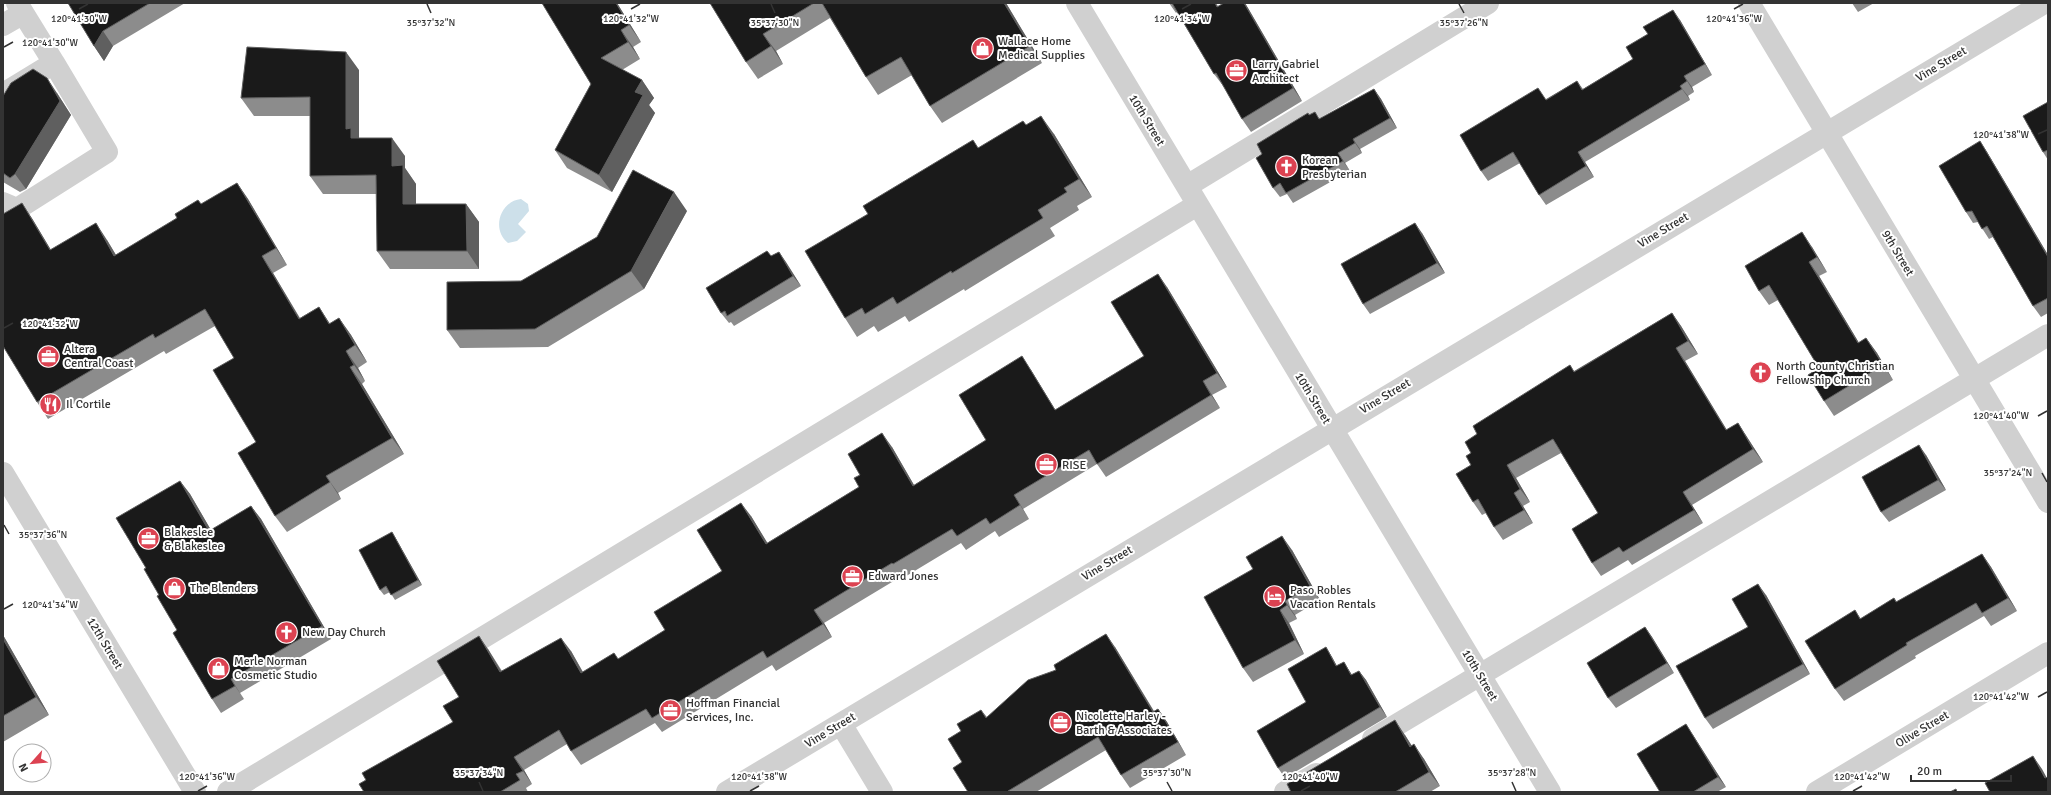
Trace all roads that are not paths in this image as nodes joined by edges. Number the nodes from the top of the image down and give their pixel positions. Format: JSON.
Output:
{"nodes":[{"id":1,"x":1076,"y":3,"type":"edge"},
{"id":2,"x":1488,"y":3,"type":"edge"},
{"id":3,"x":1749,"y":3,"type":"edge"},
{"id":4,"x":2044,"y":3,"type":"edge"},
{"id":5,"x":20,"y":8,"type":"edge"},
{"id":6,"x":3,"y":25,"type":"edge"},
{"id":7,"x":54,"y":63,"type":"junction"},
{"id":8,"x":3,"y":94,"type":"edge"},
{"id":9,"x":1827,"y":133,"type":"junction"},
{"id":10,"x":1192,"y":196,"type":"junction"},
{"id":11,"x":3,"y":203,"type":"edge"},
{"id":12,"x":2048,"y":335,"type":"edge"},
{"id":13,"x":1974,"y":380,"type":"junction"},
{"id":14,"x":1332,"y":428,"type":"junction"},
{"id":15,"x":3,"y":473,"type":"edge"},
{"id":16,"x":2048,"y":502,"type":"edge"},
{"id":17,"x":2048,"y":653,"type":"edge"},
{"id":18,"x":1479,"y":675,"type":"junction"},
{"id":19,"x":841,"y":724,"type":"junction"},
{"id":20,"x":1358,"y":748,"type":"edge"},
{"id":21,"x":1332,"y":764,"type":"edge"},
{"id":22,"x":195,"y":792,"type":"edge"},
{"id":23,"x":228,"y":792,"type":"edge"},
{"id":24,"x":727,"y":792,"type":"edge"},
{"id":25,"x":882,"y":792,"type":"edge"},
{"id":26,"x":1286,"y":792,"type":"edge"},
{"id":27,"x":1550,"y":792,"type":"edge"},
{"id":28,"x":1817,"y":792,"type":"edge"}],
"edges":[{"from":1,"to":10,"type":"street","name":"10th Street"},
{"from":2,"to":10,"type":"street"},
{"from":3,"to":9,"type":"street","name":"9th Street"},
{"from":4,"to":9,"type":"street","name":"Vine Street"},
{"from":5,"to":6,"type":"street"},
{"from":5,"to":7,"type":"street"},
{"from":7,"to":8,"type":"street"},
{"from":7,"to":11,"type":"street"},
{"from":9,"to":13,"type":"street","name":"9th Street"},
{"from":9,"to":14,"type":"street","name":"Vine Street"},
{"from":10,"to":14,"type":"street","name":"10th Street"},
{"from":10,"to":23,"type":"street"},
{"from":12,"to":13,"type":"street"},
{"from":13,"to":16,"type":"street","name":"9th Street"},
{"from":13,"to":18,"type":"street"},
{"from":14,"to":18,"type":"street","name":"10th Street"},
{"from":14,"to":19,"type":"street","name":"Vine Street"},
{"from":15,"to":22,"type":"street","name":"12th Street"},
{"from":17,"to":28,"type":"street","name":"Olive Street"},
{"from":18,"to":20,"type":"street"},
{"from":18,"to":27,"type":"street","name":"10th Street"},
{"from":19,"to":24,"type":"street","name":"Vine Street"},
{"from":19,"to":25,"type":"street"},
{"from":21,"to":26,"type":"street"}]}
